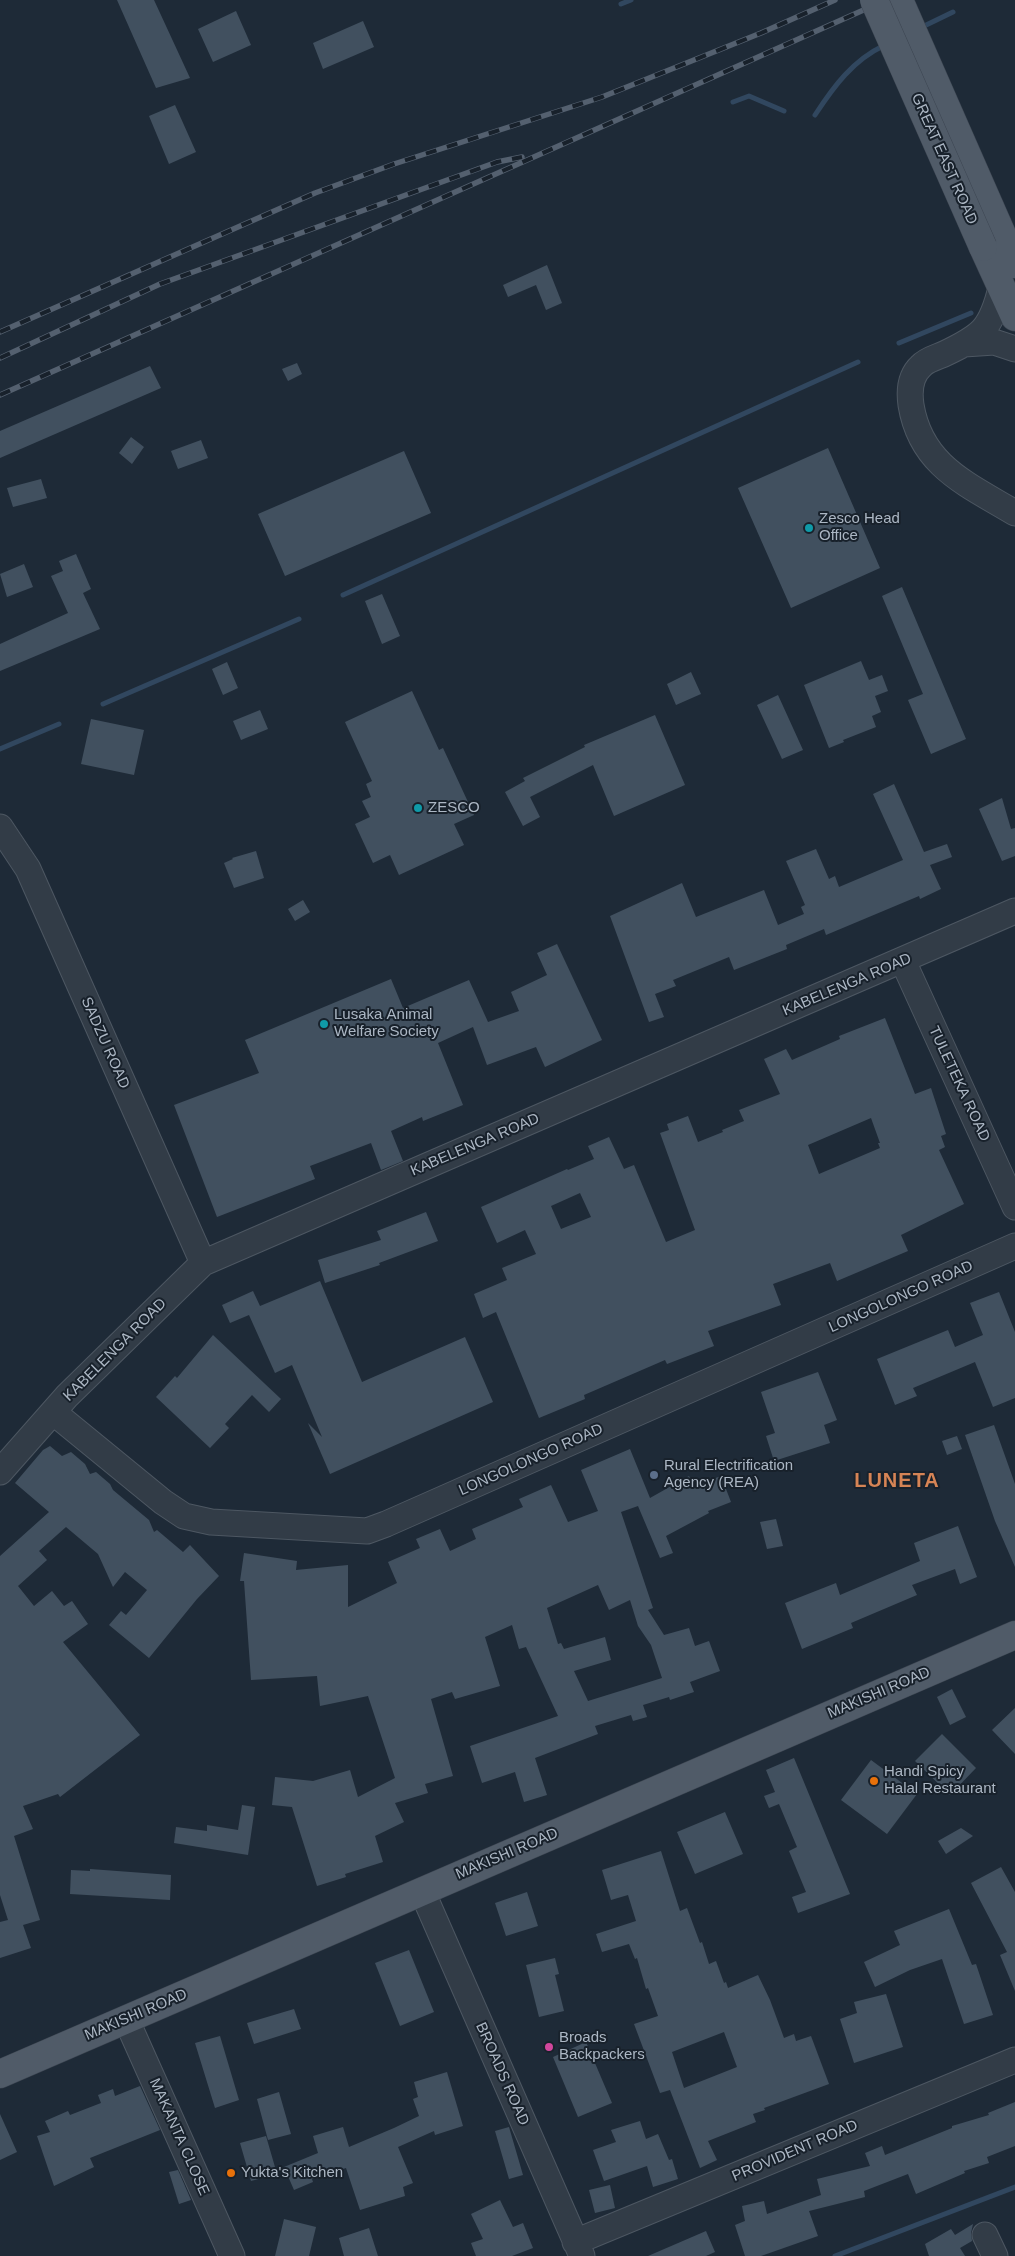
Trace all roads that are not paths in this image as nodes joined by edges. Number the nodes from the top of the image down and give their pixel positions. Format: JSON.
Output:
{"nodes":[{"id":1,"x":874,"y":0,"type":"edge"},
{"id":2,"x":899,"y":0,"type":"edge"},
{"id":3,"x":993,"y":242,"type":"junction"},
{"id":4,"x":1015,"y":264,"type":"edge"},
{"id":5,"x":1002,"y":288,"type":"junction"},
{"id":6,"x":1015,"y":317,"type":"edge"},
{"id":7,"x":964,"y":344,"type":"junction"},
{"id":8,"x":1015,"y":349,"type":"edge"},
{"id":9,"x":1015,"y":513,"type":"edge"},
{"id":10,"x":0,"y":827,"type":"edge"},
{"id":11,"x":1015,"y":911,"type":"edge"},
{"id":12,"x":903,"y":961,"type":"junction"},
{"id":13,"x":1015,"y":1207,"type":"edge"},
{"id":14,"x":1015,"y":1246,"type":"edge"},
{"id":15,"x":203,"y":1263,"type":"junction"},
{"id":16,"x":53,"y":1412,"type":"junction"},
{"id":17,"x":0,"y":1472,"type":"edge"},
{"id":18,"x":1015,"y":1634,"type":"edge"},
{"id":19,"x":422,"y":1891,"type":"junction"},
{"id":20,"x":126,"y":2019,"type":"junction"},
{"id":21,"x":1015,"y":2060,"type":"edge"},
{"id":22,"x":0,"y":2074,"type":"edge"},
{"id":23,"x":578,"y":2249,"type":"edge"},
{"id":24,"x":232,"y":2256,"type":"edge"}],
"edges":[{"from":1,"to":3,"type":"main road","name":"GREAT EAST ROAD","bridge":true},
{"from":2,"to":3,"type":"main road","name":"GREAT EAST ROAD"},
{"from":3,"to":4,"type":"main road","name":"GREAT EAST ROAD"},
{"from":3,"to":5,"type":"main road","name":"GREAT EAST ROAD"},
{"from":5,"to":6,"type":"main road","name":"GREAT EAST ROAD"},
{"from":5,"to":7,"type":"street"},
{"from":7,"to":8,"type":"street"},
{"from":7,"to":9,"type":"street"},
{"from":10,"to":15,"type":"street","name":"SADZU ROAD"},
{"from":11,"to":12,"type":"street","name":"KABELENGA ROAD"},
{"from":12,"to":13,"type":"street","name":"TULETEKA ROAD"},
{"from":12,"to":15,"type":"street","name":"KABELENGA ROAD"},
{"from":14,"to":16,"type":"street","name":"LONGOLONGO ROAD"},
{"from":15,"to":16,"type":"street","name":"KABELENGA ROAD"},
{"from":16,"to":17,"type":"street","name":"KABELENGA ROAD"},
{"from":18,"to":19,"type":"main road","name":"MAKISHI ROAD"},
{"from":19,"to":20,"type":"main road","name":"MAKISHI ROAD"},
{"from":19,"to":23,"type":"street","name":"BROADS ROAD"},
{"from":20,"to":22,"type":"main road","name":"MAKISHI ROAD"},
{"from":20,"to":24,"type":"street","name":"MAKANTA CLOSE"},
{"from":21,"to":23,"type":"street","name":"PROVIDENT ROAD"}]}
